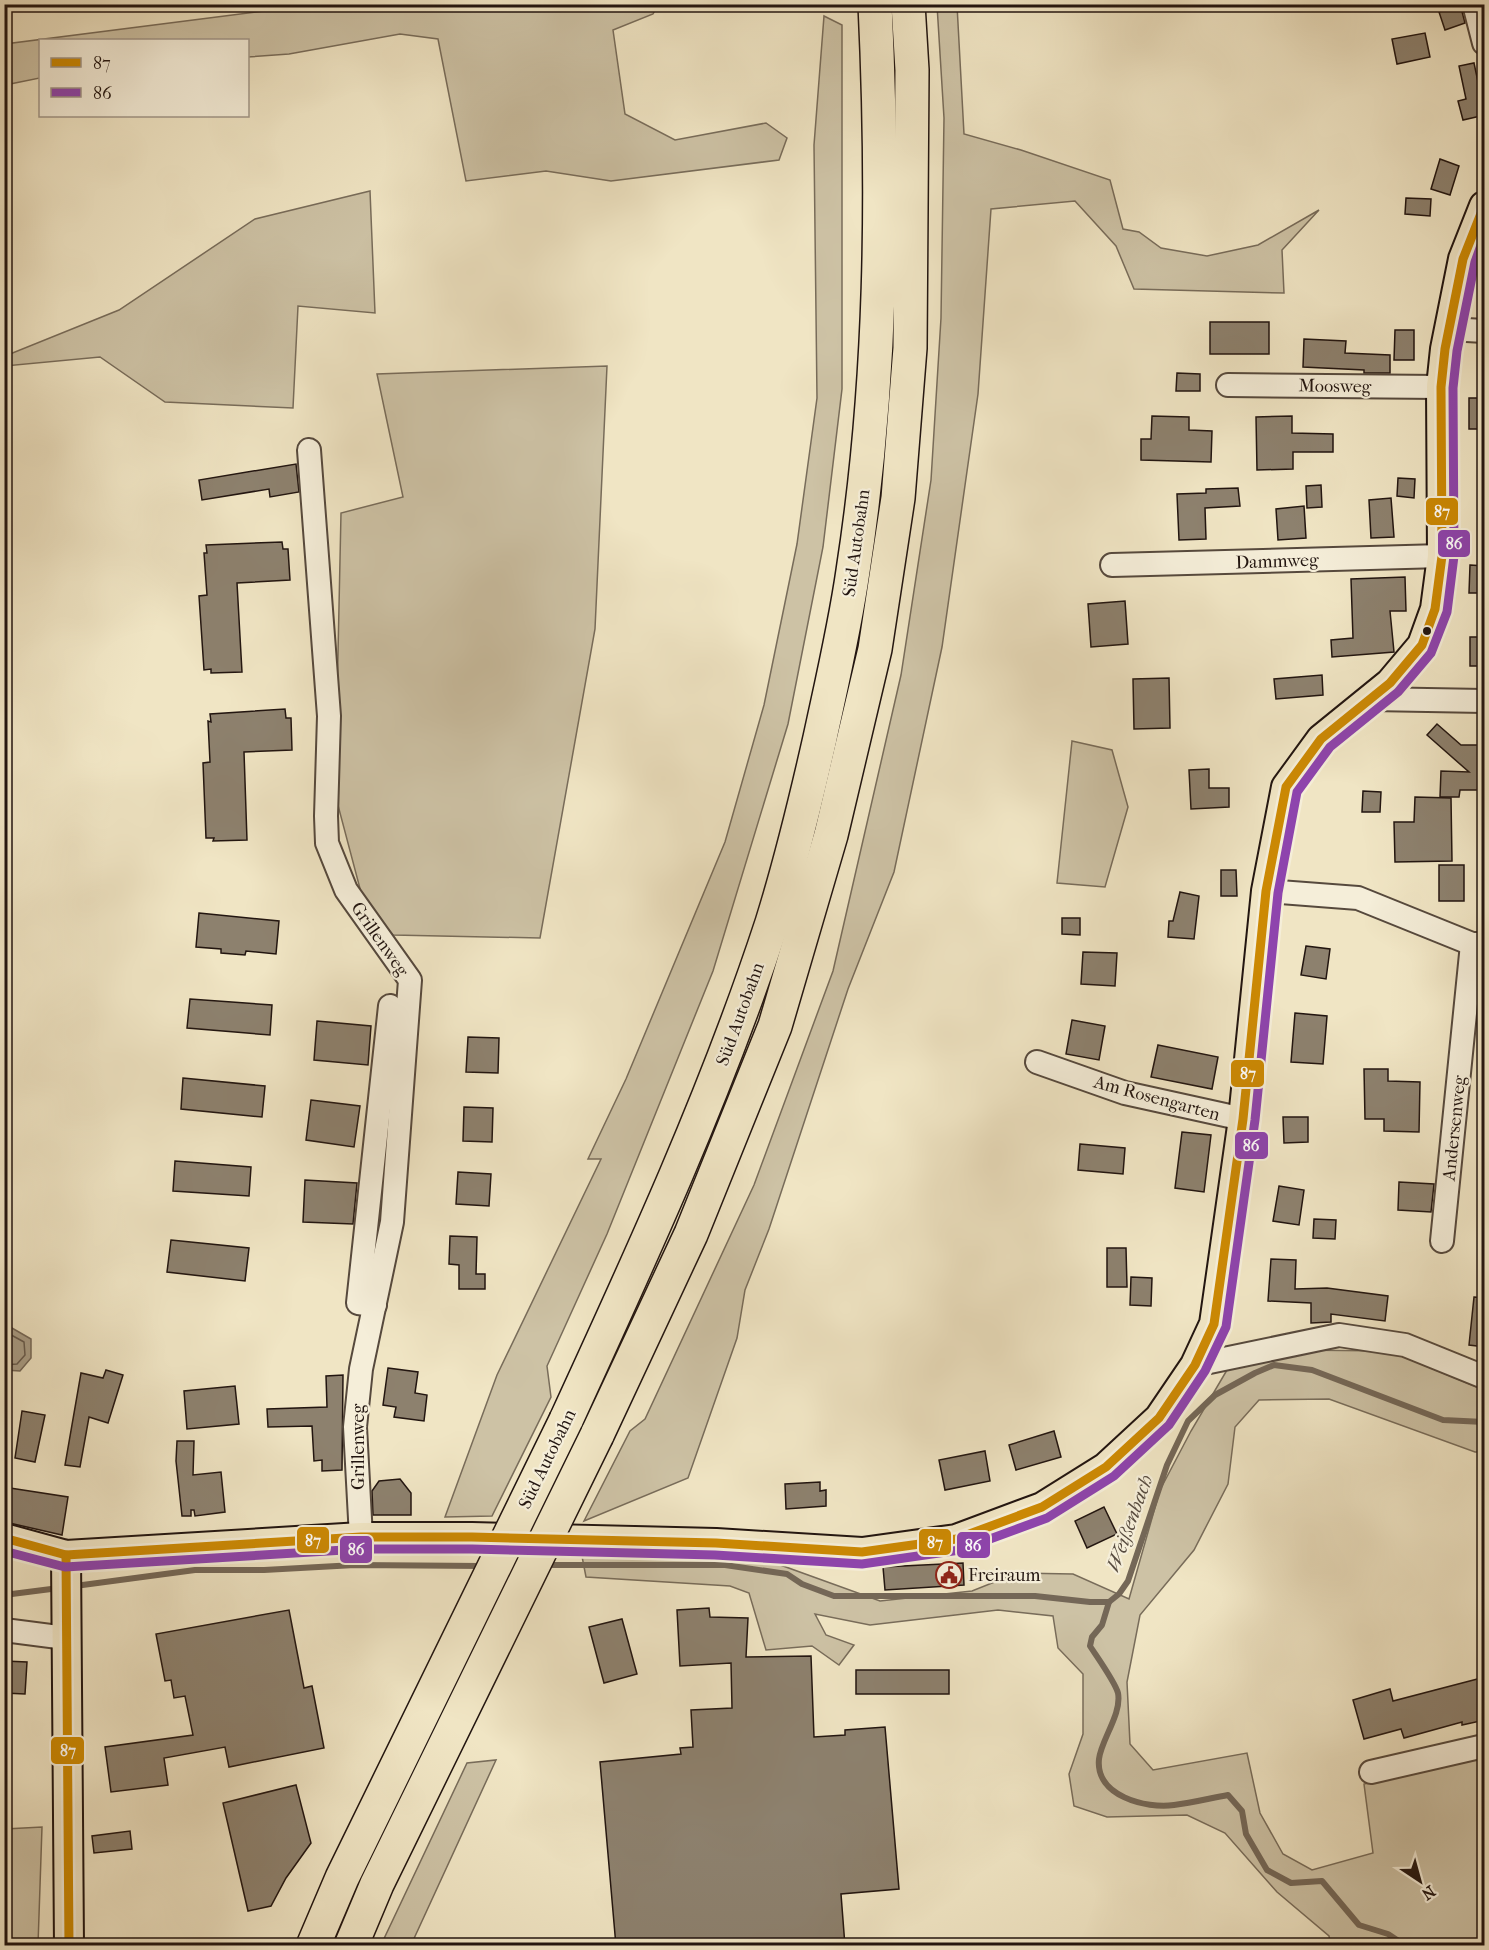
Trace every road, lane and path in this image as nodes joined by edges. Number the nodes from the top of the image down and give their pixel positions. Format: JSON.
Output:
{"nodes":[{"id":1,"x":874,"y":4,"type":"edge"},
{"id":2,"x":908,"y":4,"type":"edge"},
{"id":3,"x":1474,"y":4,"type":"edge"},
{"id":4,"x":1485,"y":43,"type":"edge"},
{"id":5,"x":1485,"y":206,"type":"edge"},
{"id":6,"x":1449,"y":329,"type":"junction"},
{"id":7,"x":1485,"y":331,"type":"edge"},
{"id":8,"x":1228,"y":385,"type":"dead end"},
{"id":9,"x":1441,"y":387,"type":"junction"},
{"id":10,"x":309,"y":450,"type":"dead end"},
{"id":11,"x":1442,"y":556,"type":"junction"},
{"id":12,"x":1112,"y":566,"type":"dead end"},
{"id":13,"x":1371,"y":699,"type":"junction"},
{"id":14,"x":1485,"y":701,"type":"edge"},
{"id":15,"x":1266,"y":891,"type":"junction"},
{"id":16,"x":1478,"y":944,"type":"edge"},
{"id":17,"x":390,"y":1005,"type":"dead end"},
{"id":18,"x":1037,"y":1062,"type":"dead end"},
{"id":19,"x":1243,"y":1119,"type":"junction"},
{"id":20,"x":1442,"y":1241,"type":"dead end"},
{"id":21,"x":375,"y":1305,"type":"junction"},
{"id":22,"x":1195,"y":1365,"type":"junction"},
{"id":23,"x":1485,"y":1377,"type":"edge"},
{"id":24,"x":361,"y":1537,"type":"junction"},
{"id":25,"x":4,"y":1538,"type":"edge"},
{"id":26,"x":66,"y":1568,"type":"junction"},
{"id":27,"x":4,"y":1630,"type":"edge"},
{"id":28,"x":66,"y":1638,"type":"junction"},
{"id":29,"x":1485,"y":1746,"type":"edge"},
{"id":30,"x":1371,"y":1772,"type":"dead end"},
{"id":31,"x":69,"y":1946,"type":"edge"},
{"id":32,"x":313,"y":1946,"type":"edge"},
{"id":33,"x":351,"y":1946,"type":"edge"}],
"edges":[{"from":1,"to":32,"type":"highway","name":"Süd Autobahn","bridge":true},
{"from":2,"to":33,"type":"highway","name":"Süd Autobahn","bridge":true},
{"from":3,"to":4,"type":"street"},
{"from":5,"to":6,"type":"main road"},
{"from":6,"to":7,"type":"street"},
{"from":6,"to":9,"type":"main road"},
{"from":8,"to":9,"type":"street","name":"Moosweg"},
{"from":9,"to":11,"type":"main road"},
{"from":10,"to":21,"type":"street","name":"Grillenweg"},
{"from":11,"to":12,"type":"street","name":"Dammweg"},
{"from":11,"to":13,"type":"main road"},
{"from":13,"to":14,"type":"street"},
{"from":13,"to":15,"type":"main road"},
{"from":15,"to":16,"type":"street"},
{"from":15,"to":19,"type":"main road"},
{"from":16,"to":20,"type":"street","name":"Andersenweg"},
{"from":17,"to":21,"type":"street"},
{"from":18,"to":19,"type":"street","name":"Am Rosengarten"},
{"from":19,"to":22,"type":"main road"},
{"from":21,"to":24,"type":"street","name":"Grillenweg"},
{"from":22,"to":23,"type":"street"},
{"from":22,"to":24,"type":"main road"},
{"from":24,"to":26,"type":"main road"},
{"from":25,"to":26,"type":"main road"},
{"from":26,"to":28,"type":"main road"},
{"from":27,"to":28,"type":"street"},
{"from":28,"to":31,"type":"main road"},
{"from":29,"to":30,"type":"street"}]}
